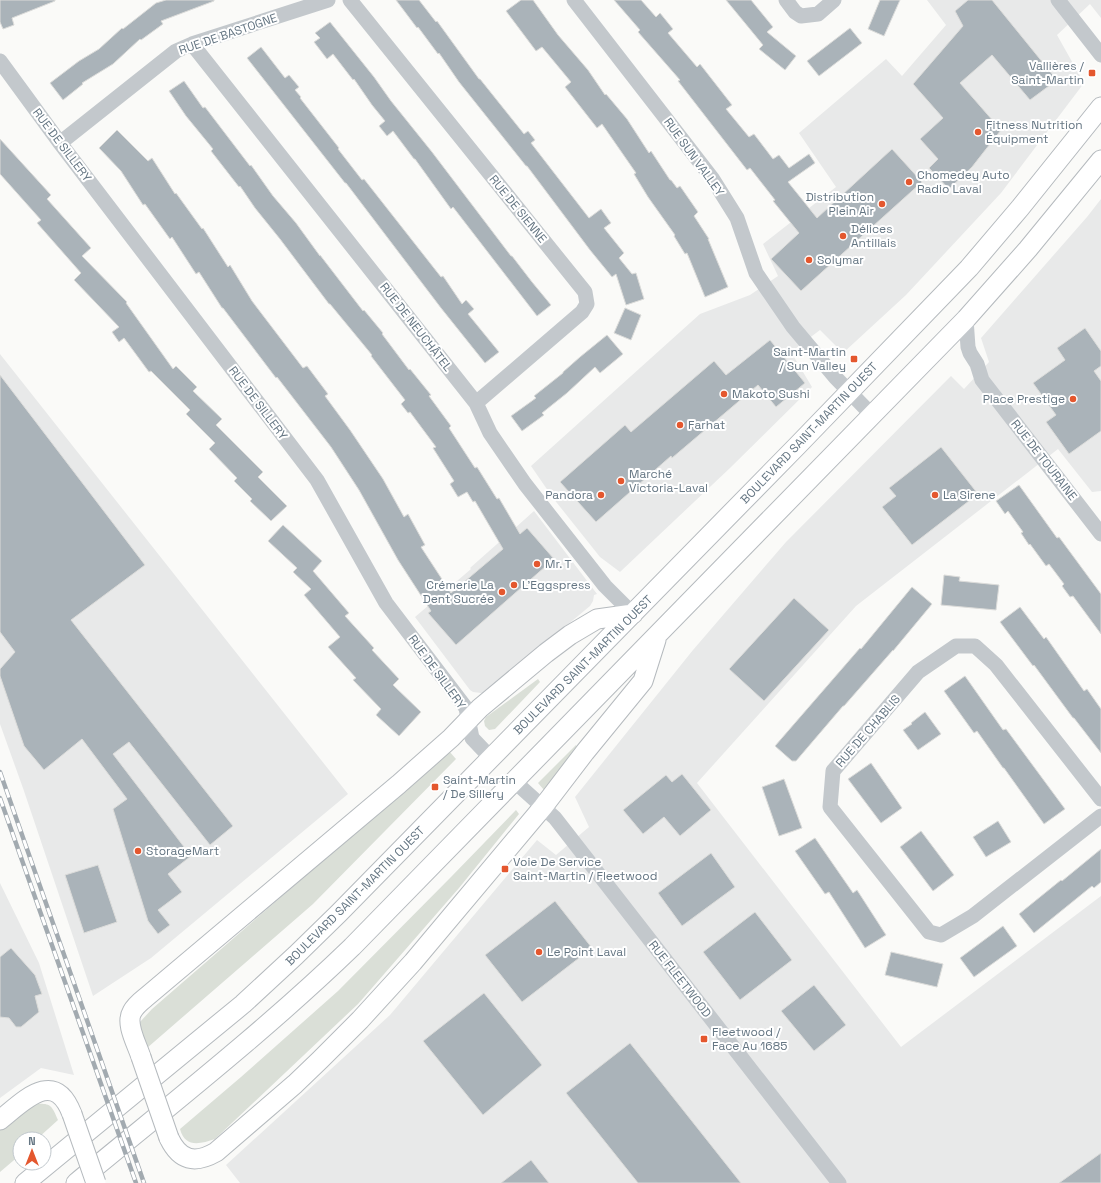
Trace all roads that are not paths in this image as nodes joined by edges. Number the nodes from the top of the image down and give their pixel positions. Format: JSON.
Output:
{"nodes":[{"id":1,"x":328,"y":0,"type":"edge"},
{"id":2,"x":350,"y":0,"type":"edge"},
{"id":3,"x":574,"y":0,"type":"edge"},
{"id":4,"x":786,"y":0,"type":"edge"},
{"id":5,"x":834,"y":0,"type":"edge"},
{"id":6,"x":1058,"y":0,"type":"edge"},
{"id":7,"x":192,"y":44,"type":"junction"},
{"id":8,"x":1101,"y":55,"type":"edge"},
{"id":9,"x":0,"y":61,"type":"edge"},
{"id":10,"x":1101,"y":107,"type":"edge"},
{"id":11,"x":60,"y":143,"type":"junction"},
{"id":12,"x":1101,"y":160,"type":"edge"},
{"id":13,"x":966,"y":319,"type":"junction"},
{"id":14,"x":849,"y":392,"type":"junction"},
{"id":15,"x":476,"y":403,"type":"junction"},
{"id":16,"x":872,"y":415,"type":"junction"},
{"id":17,"x":1099,"y":527,"type":"edge"},
{"id":18,"x":633,"y":614,"type":"junction"},
{"id":19,"x":657,"y":636,"type":"junction"},
{"id":20,"x":468,"y":720,"type":"junction"},
{"id":21,"x":491,"y":758,"type":"junction"},
{"id":22,"x":514,"y":781,"type":"junction"},
{"id":23,"x":1101,"y":799,"type":"edge"},
{"id":24,"x":543,"y":807,"type":"junction"},
{"id":25,"x":1101,"y":816,"type":"edge"},
{"id":26,"x":0,"y":1120,"type":"edge"},
{"id":27,"x":25,"y":1183,"type":"edge"},
{"id":28,"x":76,"y":1183,"type":"edge"},
{"id":29,"x":96,"y":1183,"type":"edge"},
{"id":30,"x":839,"y":1183,"type":"edge"}],
"edges":[{"from":1,"to":7,"type":"street","name":"RUE DE BASTOGNE"},
{"from":2,"to":15,"type":"street","name":"RUE DE SIENNE"},
{"from":3,"to":14,"type":"street","name":"RUE SUN VALLEY"},
{"from":4,"to":5,"type":"street"},
{"from":6,"to":8,"type":"street"},
{"from":7,"to":11,"type":"street","name":"RUE DE BASTOGNE"},
{"from":7,"to":15,"type":"street","name":"RUE DE NEUCHÂTEL"},
{"from":9,"to":11,"type":"street","name":"RUE DE SILLERY"},
{"from":10,"to":14,"type":"main road","name":"BOULEVARD SAINT-MARTIN OUEST"},
{"from":11,"to":20,"type":"street","name":"RUE DE SILLERY"},
{"from":12,"to":13,"type":"main road"},
{"from":13,"to":16,"type":"main road"},
{"from":13,"to":17,"type":"street","name":"RUE DE TOURAINE"},
{"from":14,"to":16,"type":"street","name":"RUE SUN VALLEY"},
{"from":14,"to":18,"type":"main road","name":"BOULEVARD SAINT-MARTIN OUEST"},
{"from":15,"to":18,"type":"street","name":"RUE DE NEUCHÂTEL"},
{"from":16,"to":19,"type":"main road"},
{"from":18,"to":20,"type":"main road"},
{"from":18,"to":21,"type":"main road","name":"BOULEVARD SAINT-MARTIN OUEST"},
{"from":19,"to":22,"type":"main road"},
{"from":19,"to":24,"type":"main road"},
{"from":20,"to":21,"type":"street","name":"RUE DE SILLERY"},
{"from":20,"to":24,"type":"main road","bridge":true},
{"from":21,"to":27,"type":"main road","name":"BOULEVARD SAINT-MARTIN OUEST"},
{"from":22,"to":24,"type":"street","name":"RUE FLEETWOOD"},
{"from":22,"to":28,"type":"main road"},
{"from":23,"to":25,"type":"street","name":"RUE DE CHABLIS"},
{"from":24,"to":30,"type":"street","name":"RUE FLEETWOOD"},
{"from":26,"to":29,"type":"main road","bridge":true}]}
